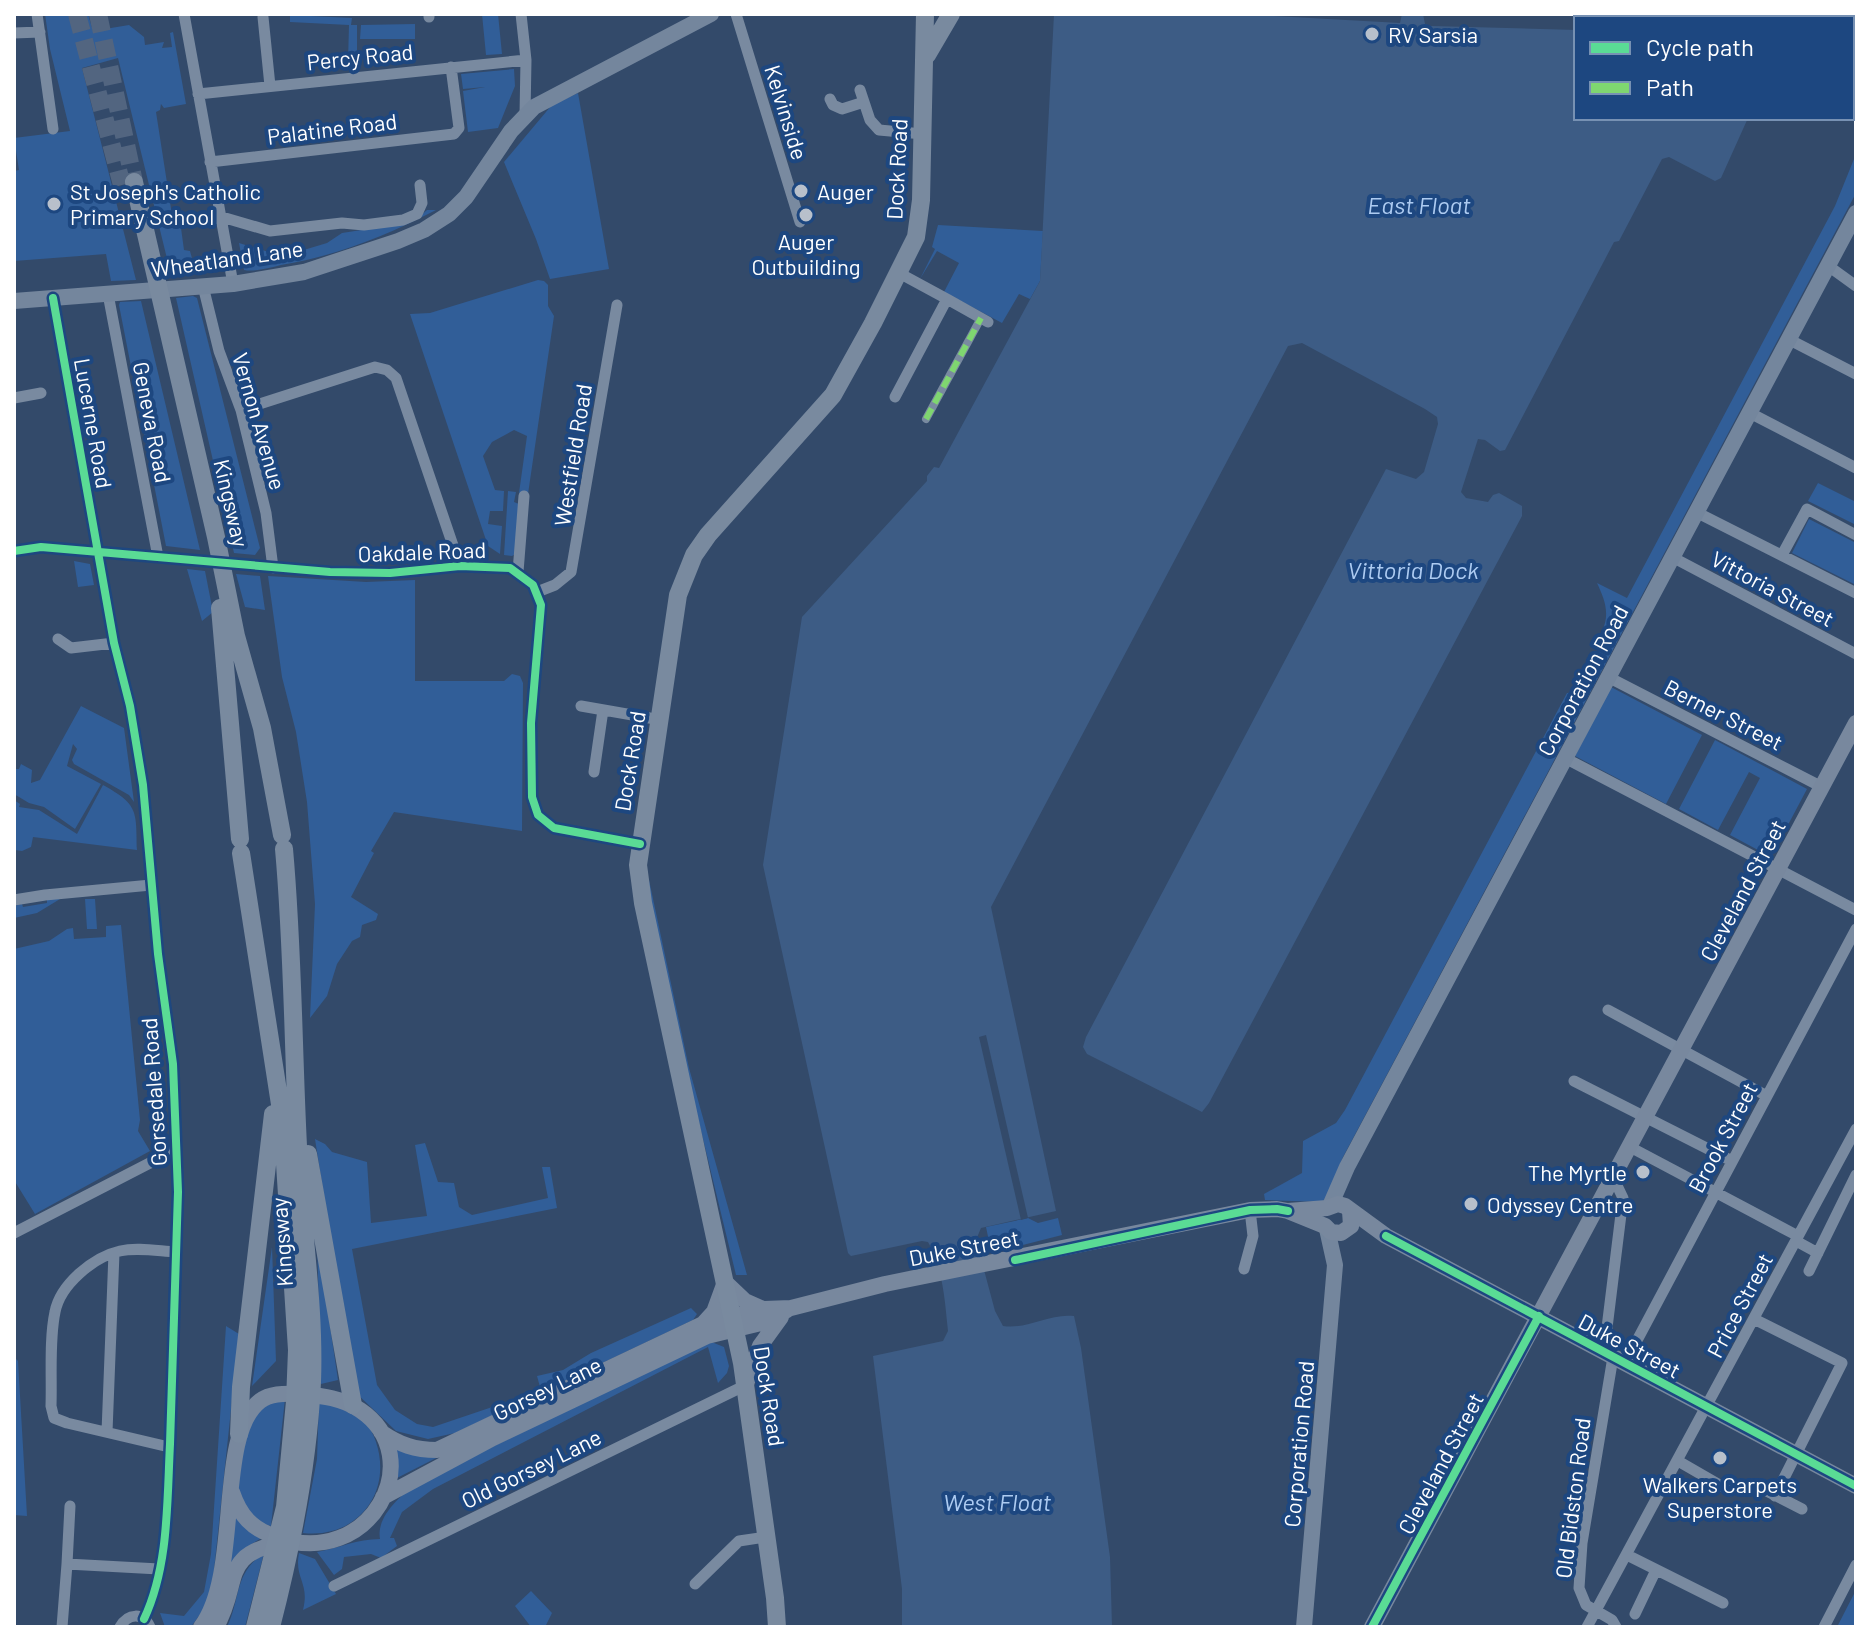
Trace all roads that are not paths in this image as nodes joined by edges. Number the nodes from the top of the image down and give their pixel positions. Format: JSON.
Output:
{"nodes":[{"id":1,"x":37,"y":14,"type":"edge"},
{"id":2,"x":184,"y":14,"type":"edge"},
{"id":3,"x":521,"y":14,"type":"edge"},
{"id":4,"x":711,"y":14,"type":"edge"},
{"id":5,"x":736,"y":14,"type":"edge"},
{"id":6,"x":925,"y":14,"type":"edge"},
{"id":7,"x":951,"y":14,"type":"edge"},
{"id":8,"x":263,"y":17,"type":"dead end"},
{"id":9,"x":40,"y":32,"type":"junction"},
{"id":10,"x":14,"y":33,"type":"edge"},
{"id":11,"x":526,"y":60,"type":"junction"},
{"id":12,"x":925,"y":62,"type":"junction"},
{"id":13,"x":451,"y":67,"type":"junction"},
{"id":14,"x":270,"y":86,"type":"junction"},
{"id":15,"x":198,"y":94,"type":"junction"},
{"id":16,"x":830,"y":99,"type":"dead end"},
{"id":17,"x":525,"y":115,"type":"junction"},
{"id":18,"x":53,"y":129,"type":"dead end"},
{"id":19,"x":923,"y":134,"type":"junction"},
{"id":20,"x":210,"y":162,"type":"junction"},
{"id":21,"x":420,"y":185,"type":"dead end"},
{"id":22,"x":1856,"y":213,"type":"edge"},
{"id":23,"x":222,"y":217,"type":"junction"},
{"id":24,"x":178,"y":222,"type":"dead end"},
{"id":25,"x":800,"y":222,"type":"dead end"},
{"id":26,"x":1827,"y":265,"type":"junction"},
{"id":27,"x":899,"y":273,"type":"junction"},
{"id":28,"x":233,"y":284,"type":"junction"},
{"id":29,"x":203,"y":286,"type":"junction"},
{"id":30,"x":1856,"y":286,"type":"edge"},
{"id":31,"x":111,"y":294,"type":"junction"},
{"id":32,"x":53,"y":298,"type":"junction"},
{"id":33,"x":947,"y":299,"type":"junction"},
{"id":34,"x":14,"y":301,"type":"edge"},
{"id":35,"x":617,"y":305,"type":"dead end"},
{"id":36,"x":984,"y":320,"type":"joint"},
{"id":37,"x":1788,"y":339,"type":"junction"},
{"id":38,"x":1856,"y":374,"type":"edge"},
{"id":39,"x":41,"y":393,"type":"dead end"},
{"id":40,"x":895,"y":397,"type":"dead end"},
{"id":41,"x":14,"y":398,"type":"edge"},
{"id":42,"x":241,"y":410,"type":"junction"},
{"id":43,"x":1750,"y":413,"type":"junction"},
{"id":44,"x":926,"y":419,"type":"dead end"},
{"id":45,"x":1856,"y":468,"type":"edge"},
{"id":46,"x":524,"y":496,"type":"dead end"},
{"id":47,"x":1696,"y":512,"type":"junction"},
{"id":48,"x":1856,"y":535,"type":"edge"},
{"id":49,"x":14,"y":551,"type":"edge"},
{"id":50,"x":100,"y":554,"type":"junction"},
{"id":51,"x":1782,"y":555,"type":"junction"},
{"id":52,"x":158,"y":557,"type":"junction"},
{"id":53,"x":1672,"y":557,"type":"junction"},
{"id":54,"x":460,"y":566,"type":"junction"},
{"id":55,"x":273,"y":568,"type":"junction"},
{"id":56,"x":518,"y":572,"type":"junction"},
{"id":57,"x":537,"y":592,"type":"junction"},
{"id":58,"x":1856,"y":593,"type":"edge"},
{"id":59,"x":58,"y":639,"type":"dead end"},
{"id":60,"x":114,"y":643,"type":"junction"},
{"id":61,"x":1856,"y":654,"type":"edge"},
{"id":62,"x":1608,"y":677,"type":"junction"},
{"id":63,"x":581,"y":706,"type":"dead end"},
{"id":64,"x":603,"y":710,"type":"junction"},
{"id":65,"x":661,"y":720,"type":"junction"},
{"id":66,"x":1856,"y":723,"type":"edge"},
{"id":67,"x":1565,"y":758,"type":"junction"},
{"id":68,"x":594,"y":772,"type":"dead end"},
{"id":69,"x":1822,"y":787,"type":"junction"},
{"id":70,"x":640,"y":844,"type":"junction"},
{"id":71,"x":1778,"y":870,"type":"junction"},
{"id":72,"x":151,"y":885,"type":"junction"},
{"id":73,"x":14,"y":900,"type":"edge"},
{"id":74,"x":1856,"y":910,"type":"edge"},
{"id":75,"x":1856,"y":929,"type":"edge"},
{"id":76,"x":1608,"y":1010,"type":"dead end"},
{"id":77,"x":1682,"y":1049,"type":"junction"},
{"id":78,"x":295,"y":1072,"type":"junction"},
{"id":79,"x":274,"y":1075,"type":"junction"},
{"id":80,"x":1574,"y":1081,"type":"dead end"},
{"id":81,"x":1767,"y":1096,"type":"junction"},
{"id":82,"x":1647,"y":1115,"type":"junction"},
{"id":83,"x":1856,"y":1129,"type":"edge"},
{"id":84,"x":1630,"y":1147,"type":"junction"},
{"id":85,"x":175,"y":1150,"type":"junction"},
{"id":86,"x":1732,"y":1161,"type":"junction"},
{"id":87,"x":1347,"y":1167,"type":"junction"},
{"id":88,"x":1856,"y":1175,"type":"edge"},
{"id":89,"x":1613,"y":1177,"type":"junction"},
{"id":90,"x":1715,"y":1192,"type":"junction"},
{"id":91,"x":1329,"y":1207,"type":"junction"},
{"id":92,"x":1349,"y":1209,"type":"junction"},
{"id":93,"x":1250,"y":1210,"type":"junction"},
{"id":94,"x":1288,"y":1211,"type":"junction"},
{"id":95,"x":1326,"y":1228,"type":"junction"},
{"id":96,"x":1347,"y":1230,"type":"junction"},
{"id":97,"x":14,"y":1233,"type":"edge"},
{"id":98,"x":1386,"y":1236,"type":"junction"},
{"id":99,"x":1797,"y":1239,"type":"junction"},
{"id":100,"x":176,"y":1252,"type":"junction"},
{"id":101,"x":114,"y":1253,"type":"junction"},
{"id":102,"x":1818,"y":1253,"type":"junction"},
{"id":103,"x":1335,"y":1265,"type":"junction"},
{"id":104,"x":1244,"y":1269,"type":"dead end"},
{"id":105,"x":1809,"y":1271,"type":"dead end"},
{"id":106,"x":725,"y":1282,"type":"junction"},
{"id":107,"x":791,"y":1308,"type":"junction"},
{"id":108,"x":764,"y":1309,"type":"junction"},
{"id":109,"x":1539,"y":1316,"type":"junction"},
{"id":110,"x":1754,"y":1319,"type":"junction"},
{"id":111,"x":733,"y":1321,"type":"junction"},
{"id":112,"x":705,"y":1330,"type":"junction"},
{"id":113,"x":1614,"y":1357,"type":"junction"},
{"id":114,"x":742,"y":1363,"type":"junction"},
{"id":115,"x":746,"y":1385,"type":"junction"},
{"id":116,"x":353,"y":1405,"type":"junction"},
{"id":117,"x":1707,"y":1407,"type":"junction"},
{"id":118,"x":107,"y":1432,"type":"junction"},
{"id":119,"x":381,"y":1432,"type":"junction"},
{"id":120,"x":239,"y":1434,"type":"junction"},
{"id":121,"x":169,"y":1447,"type":"junction"},
{"id":122,"x":1794,"y":1455,"type":"junction"},
{"id":123,"x":1678,"y":1461,"type":"junction"},
{"id":124,"x":1856,"y":1486,"type":"edge"},
{"id":125,"x":1761,"y":1488,"type":"dead end"},
{"id":126,"x":1730,"y":1491,"type":"dead end"},
{"id":127,"x":232,"y":1492,"type":"junction"},
{"id":128,"x":1775,"y":1496,"type":"junction"},
{"id":129,"x":383,"y":1497,"type":"junction"},
{"id":130,"x":70,"y":1506,"type":"dead end"},
{"id":131,"x":1802,"y":1509,"type":"dead end"},
{"id":132,"x":766,"y":1537,"type":"junction"},
{"id":133,"x":263,"y":1540,"type":"junction"},
{"id":134,"x":1627,"y":1555,"type":"junction"},
{"id":135,"x":67,"y":1564,"type":"junction"},
{"id":136,"x":1856,"y":1565,"type":"edge"},
{"id":137,"x":159,"y":1569,"type":"junction"},
{"id":138,"x":1656,"y":1570,"type":"junction"},
{"id":139,"x":695,"y":1584,"type":"dead end"},
{"id":140,"x":334,"y":1586,"type":"dead end"},
{"id":141,"x":1723,"y":1603,"type":"dead end"},
{"id":142,"x":1595,"y":1610,"type":"junction"},
{"id":143,"x":1635,"y":1614,"type":"dead end"},
{"id":144,"x":147,"y":1623,"type":"edge"},
{"id":145,"x":62,"y":1627,"type":"edge"},
{"id":146,"x":120,"y":1627,"type":"edge"},
{"id":147,"x":201,"y":1627,"type":"edge"},
{"id":148,"x":216,"y":1627,"type":"edge"},
{"id":149,"x":255,"y":1627,"type":"edge"},
{"id":150,"x":271,"y":1627,"type":"edge"},
{"id":151,"x":777,"y":1627,"type":"edge"},
{"id":152,"x":1304,"y":1627,"type":"edge"},
{"id":153,"x":1372,"y":1627,"type":"edge"},
{"id":154,"x":1587,"y":1627,"type":"edge"},
{"id":155,"x":1616,"y":1627,"type":"edge"},
{"id":156,"x":1824,"y":1627,"type":"edge"}],
"edges":[{"from":1,"to":9,"type":"street"},
{"from":2,"to":15,"type":"street"},
{"from":3,"to":11,"type":"street"},
{"from":4,"to":17,"type":"main road","name":"Wheatland Lane"},
{"from":5,"to":25,"type":"street","name":"Kelvinside"},
{"from":6,"to":12,"type":"highway","name":"Dock Road"},
{"from":7,"to":12,"type":"highway","name":"Dock Road"},
{"from":8,"to":14,"type":"street"},
{"from":9,"to":10,"type":"street"},
{"from":9,"to":18,"type":"street"},
{"from":11,"to":13,"type":"street","name":"Percy Road"},
{"from":11,"to":17,"type":"street"},
{"from":12,"to":19,"type":"highway","name":"Dock Road"},
{"from":13,"to":14,"type":"street","name":"Percy Road"},
{"from":13,"to":20,"type":"street","name":"Palatine Road"},
{"from":14,"to":15,"type":"street","name":"Percy Road"},
{"from":15,"to":20,"type":"street"},
{"from":16,"to":19,"type":"street"},
{"from":17,"to":28,"type":"main road","name":"Wheatland Lane"},
{"from":19,"to":27,"type":"highway","name":"Dock Road"},
{"from":20,"to":23,"type":"street"},
{"from":21,"to":23,"type":"street"},
{"from":22,"to":26,"type":"main road","name":"Corporation Road"},
{"from":23,"to":24,"type":"street"},
{"from":23,"to":28,"type":"street"},
{"from":26,"to":30,"type":"street"},
{"from":26,"to":37,"type":"main road","name":"Corporation Road"},
{"from":27,"to":33,"type":"street"},
{"from":27,"to":65,"type":"highway","name":"Dock Road"},
{"from":28,"to":29,"type":"main road","name":"Wheatland Lane"},
{"from":29,"to":31,"type":"main road","name":"Wheatland Lane"},
{"from":29,"to":42,"type":"street","name":"Vernon Avenue"},
{"from":31,"to":32,"type":"main road","name":"Wheatland Lane"},
{"from":31,"to":52,"type":"street","name":"Geneva Road"},
{"from":32,"to":34,"type":"main road","name":"Wheatland Lane"},
{"from":32,"to":50,"type":"street","name":"Lucerne Road"},
{"from":33,"to":36,"type":"street"},
{"from":33,"to":40,"type":"street"},
{"from":35,"to":57,"type":"street","name":"Westfield Road"},
{"from":36,"to":44,"type":"street"},
{"from":37,"to":38,"type":"street"},
{"from":37,"to":43,"type":"main road","name":"Corporation Road"},
{"from":39,"to":41,"type":"street"},
{"from":42,"to":54,"type":"street"},
{"from":42,"to":55,"type":"street","name":"Vernon Avenue"},
{"from":43,"to":45,"type":"street"},
{"from":43,"to":47,"type":"main road","name":"Corporation Road"},
{"from":46,"to":56,"type":"street"},
{"from":47,"to":51,"type":"street"},
{"from":47,"to":53,"type":"main road","name":"Corporation Road"},
{"from":48,"to":51,"type":"street"},
{"from":49,"to":50,"type":"street","name":"Oakdale Road"},
{"from":50,"to":52,"type":"street","name":"Oakdale Road"},
{"from":50,"to":60,"type":"street","name":"Gorsedale Road"},
{"from":51,"to":58,"type":"street"},
{"from":52,"to":55,"type":"street","name":"Oakdale Road"},
{"from":53,"to":61,"type":"street","name":"Vittoria Street"},
{"from":53,"to":62,"type":"main road","name":"Corporation Road"},
{"from":54,"to":55,"type":"street","name":"Oakdale Road"},
{"from":54,"to":56,"type":"street","name":"Oakdale Road"},
{"from":56,"to":57,"type":"street","name":"Oakdale Road"},
{"from":57,"to":70,"type":"street"},
{"from":59,"to":60,"type":"street"},
{"from":60,"to":72,"type":"street","name":"Gorsedale Road"},
{"from":62,"to":67,"type":"main road","name":"Corporation Road"},
{"from":62,"to":69,"type":"street","name":"Berner Street"},
{"from":63,"to":64,"type":"street"},
{"from":64,"to":65,"type":"street"},
{"from":64,"to":68,"type":"street"},
{"from":65,"to":70,"type":"highway","name":"Dock Road"},
{"from":66,"to":69,"type":"main road","name":"Cleveland Street"},
{"from":67,"to":71,"type":"street"},
{"from":67,"to":87,"type":"main road","name":"Corporation Road"},
{"from":69,"to":71,"type":"main road","name":"Cleveland Street"},
{"from":70,"to":106,"type":"highway","name":"Dock Road"},
{"from":71,"to":74,"type":"street"},
{"from":71,"to":77,"type":"main road","name":"Cleveland Street"},
{"from":72,"to":73,"type":"street"},
{"from":72,"to":85,"type":"street","name":"Gorsedale Road"},
{"from":75,"to":81,"type":"street","name":"Brook Street"},
{"from":76,"to":77,"type":"street"},
{"from":77,"to":81,"type":"street"},
{"from":77,"to":82,"type":"main road","name":"Cleveland Street"},
{"from":78,"to":79,"type":"highway","name":"Kingsway"},
{"from":78,"to":116,"type":"highway"},
{"from":78,"to":150,"type":"highway","name":"Kingsway"},
{"from":79,"to":120,"type":"highway"},
{"from":79,"to":149,"type":"highway","name":"Kingsway"},
{"from":80,"to":82,"type":"street"},
{"from":81,"to":86,"type":"street","name":"Brook Street"},
{"from":82,"to":84,"type":"main road","name":"Cleveland Street"},
{"from":82,"to":86,"type":"street"},
{"from":83,"to":99,"type":"street","name":"Price Street"},
{"from":84,"to":89,"type":"main road","name":"Cleveland Street"},
{"from":84,"to":90,"type":"street"},
{"from":85,"to":97,"type":"street"},
{"from":85,"to":100,"type":"street","name":"Gorsedale Road"},
{"from":86,"to":90,"type":"street","name":"Brook Street"},
{"from":87,"to":91,"type":"main road","name":"Corporation Road"},
{"from":87,"to":92,"type":"main road","name":"Corporation Road"},
{"from":88,"to":102,"type":"street"},
{"from":89,"to":109,"type":"main road","name":"Cleveland Street"},
{"from":89,"to":113,"type":"street","name":"Old Bidston Road"},
{"from":90,"to":99,"type":"street"},
{"from":90,"to":113,"type":"street","name":"Brook Street"},
{"from":91,"to":92,"type":"main road"},
{"from":91,"to":94,"type":"main road","name":"Duke Street"},
{"from":91,"to":95,"type":"main road"},
{"from":92,"to":96,"type":"main road"},
{"from":92,"to":98,"type":"main road","name":"Duke Street"},
{"from":93,"to":94,"type":"main road","name":"Duke Street"},
{"from":93,"to":104,"type":"street"},
{"from":93,"to":107,"type":"main road","name":"Duke Street"},
{"from":94,"to":95,"type":"main road","name":"Duke Street"},
{"from":95,"to":96,"type":"main road"},
{"from":95,"to":103,"type":"main road","name":"Corporation Road"},
{"from":96,"to":98,"type":"main road","name":"Duke Street"},
{"from":96,"to":103,"type":"main road","name":"Corporation Road"},
{"from":98,"to":109,"type":"main road","name":"Duke Street"},
{"from":99,"to":102,"type":"street"},
{"from":99,"to":110,"type":"street","name":"Price Street"},
{"from":100,"to":101,"type":"street"},
{"from":100,"to":121,"type":"street","name":"Gorsedale Road"},
{"from":101,"to":118,"type":"street"},
{"from":101,"to":118,"type":"street"},
{"from":102,"to":105,"type":"street"},
{"from":103,"to":152,"type":"main road","name":"Corporation Road"},
{"from":106,"to":108,"type":"main road"},
{"from":106,"to":111,"type":"highway","name":"Dock Road"},
{"from":106,"to":112,"type":"main road"},
{"from":107,"to":108,"type":"main road","name":"Duke Street"},
{"from":107,"to":111,"type":"main road","name":"Duke Street"},
{"from":107,"to":115,"type":"main road"},
{"from":108,"to":111,"type":"main road","name":"Duke Street"},
{"from":109,"to":113,"type":"main road","name":"Duke Street"},
{"from":109,"to":153,"type":"main road","name":"Cleveland Street"},
{"from":110,"to":117,"type":"street","name":"Price Street"},
{"from":110,"to":122,"type":"street"},
{"from":111,"to":112,"type":"main road","name":"Gorsey Lane"},
{"from":111,"to":114,"type":"highway","name":"Dock Road"},
{"from":112,"to":114,"type":"main road"},
{"from":112,"to":119,"type":"main road","name":"Gorsey Lane"},
{"from":112,"to":129,"type":"main road","name":"Gorsey Lane"},
{"from":113,"to":117,"type":"main road","name":"Duke Street"},
{"from":113,"to":142,"type":"street","name":"Old Bidston Road"},
{"from":114,"to":115,"type":"highway","name":"Dock Road"},
{"from":115,"to":132,"type":"highway","name":"Dock Road"},
{"from":115,"to":140,"type":"street","name":"Old Gorsey Lane"},
{"from":116,"to":119,"type":"main road"},
{"from":116,"to":120,"type":"main road"},
{"from":117,"to":122,"type":"main road","name":"Duke Street"},
{"from":117,"to":123,"type":"street","name":"Price Street"},
{"from":118,"to":121,"type":"street"},
{"from":119,"to":129,"type":"main road"},
{"from":120,"to":127,"type":"main road"},
{"from":121,"to":137,"type":"street","name":"Gorsedale Road"},
{"from":122,"to":124,"type":"main road","name":"Duke Street"},
{"from":122,"to":128,"type":"street"},
{"from":123,"to":126,"type":"street"},
{"from":123,"to":134,"type":"street","name":"Price Street"},
{"from":125,"to":128,"type":"street"},
{"from":127,"to":133,"type":"main road"},
{"from":127,"to":147,"type":"main road"},
{"from":128,"to":131,"type":"street"},
{"from":129,"to":133,"type":"main road"},
{"from":130,"to":135,"type":"street"},
{"from":132,"to":139,"type":"street"},
{"from":132,"to":151,"type":"highway","name":"Dock Road"},
{"from":133,"to":148,"type":"main road"},
{"from":134,"to":138,"type":"street"},
{"from":134,"to":142,"type":"street","name":"Price Street"},
{"from":135,"to":137,"type":"street"},
{"from":135,"to":145,"type":"street"},
{"from":136,"to":156,"type":"street"},
{"from":137,"to":144,"type":"street","name":"Gorsedale Road"},
{"from":138,"to":141,"type":"street"},
{"from":138,"to":143,"type":"street"},
{"from":142,"to":154,"type":"street","name":"Price Street"},
{"from":142,"to":155,"type":"street","name":"Old Bidston Road"},
{"from":144,"to":146,"type":"street","name":"Gorsedale Road"}]}
